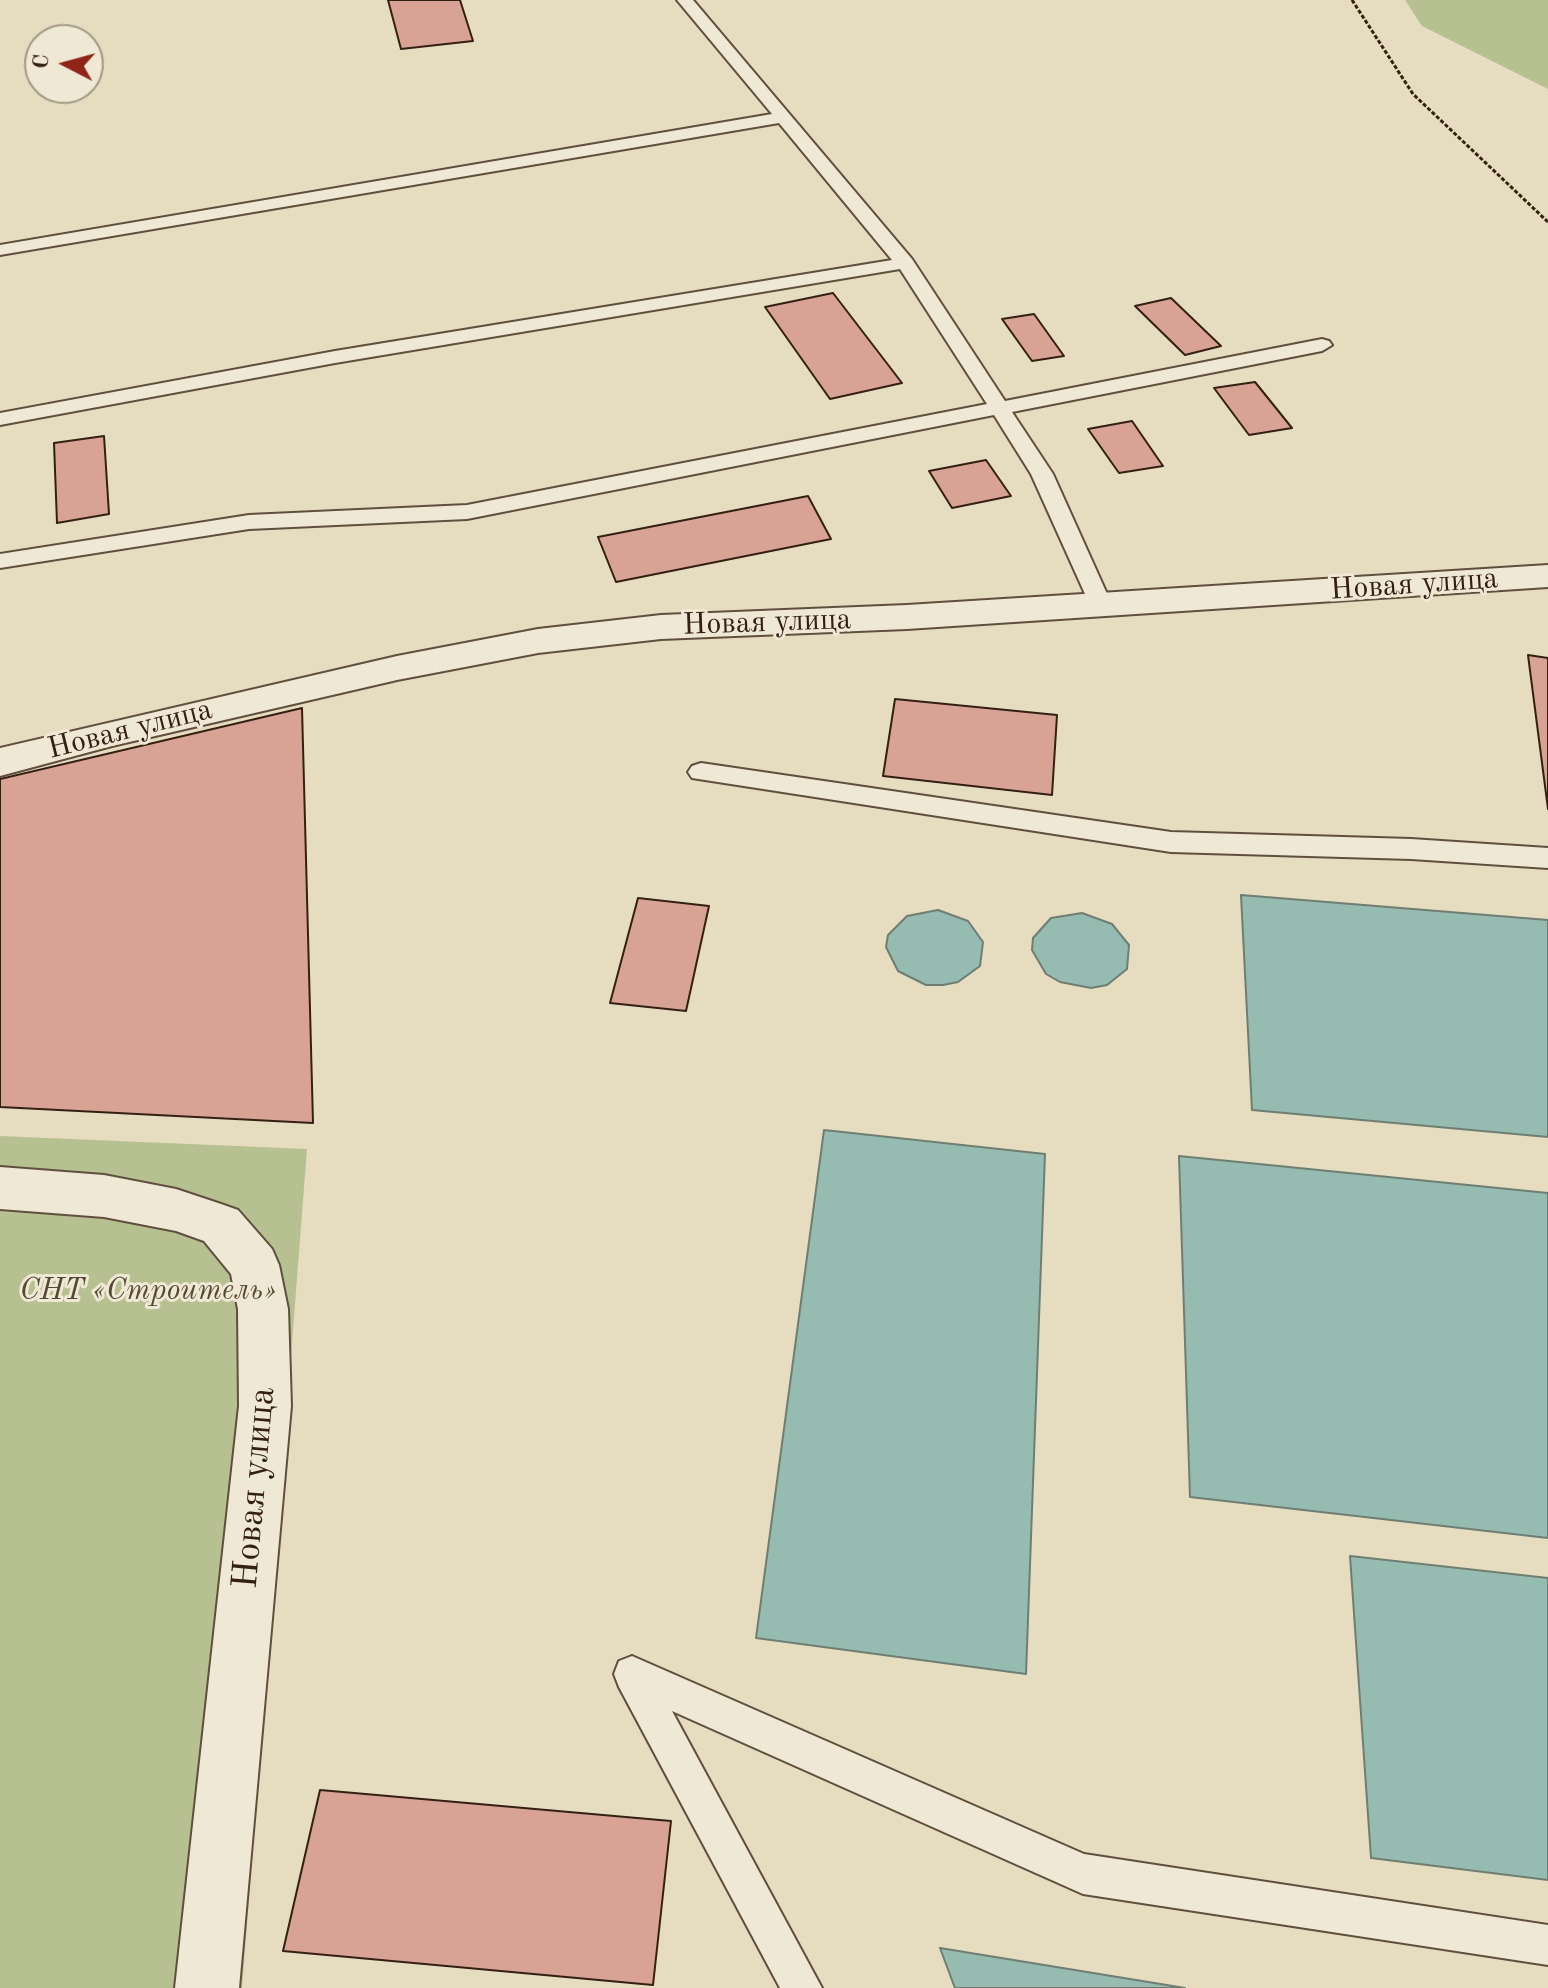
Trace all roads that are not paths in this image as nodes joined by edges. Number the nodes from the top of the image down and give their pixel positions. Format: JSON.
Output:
{"nodes":[{"id":1,"x":685,"y":0,"type":"edge"},
{"id":2,"x":783,"y":117,"type":"junction"},
{"id":3,"x":0,"y":250,"type":"edge"},
{"id":4,"x":905,"y":263,"type":"junction"},
{"id":5,"x":1322,"y":345,"type":"dead end"},
{"id":6,"x":998,"y":407,"type":"junction"},
{"id":7,"x":0,"y":419,"type":"edge"},
{"id":8,"x":0,"y":561,"type":"edge"},
{"id":9,"x":1548,"y":576,"type":"edge"},
{"id":10,"x":1101,"y":605,"type":"junction"},
{"id":11,"x":0,"y":762,"type":"edge"},
{"id":12,"x":701,"y":772,"type":"dead end"},
{"id":13,"x":1548,"y":858,"type":"edge"},
{"id":14,"x":0,"y":1188,"type":"edge"},
{"id":15,"x":1548,"y":1945,"type":"edge"},
{"id":16,"x":207,"y":1988,"type":"edge"},
{"id":17,"x":802,"y":1988,"type":"edge"}],
"edges":[{"from":1,"to":2,"type":"lane"},
{"from":2,"to":3,"type":"lane"},
{"from":2,"to":4,"type":"lane"},
{"from":4,"to":6,"type":"lane"},
{"from":4,"to":7,"type":"lane"},
{"from":5,"to":6,"type":"lane"},
{"from":6,"to":8,"type":"lane"},
{"from":6,"to":10,"type":"lane"},
{"from":9,"to":10,"type":"street","name":"Новая улица"},
{"from":10,"to":11,"type":"street","name":"Новая улица"},
{"from":12,"to":13,"type":"lane"},
{"from":14,"to":16,"type":"street","name":"Новая улица"},
{"from":15,"to":17,"type":"lane"}]}
